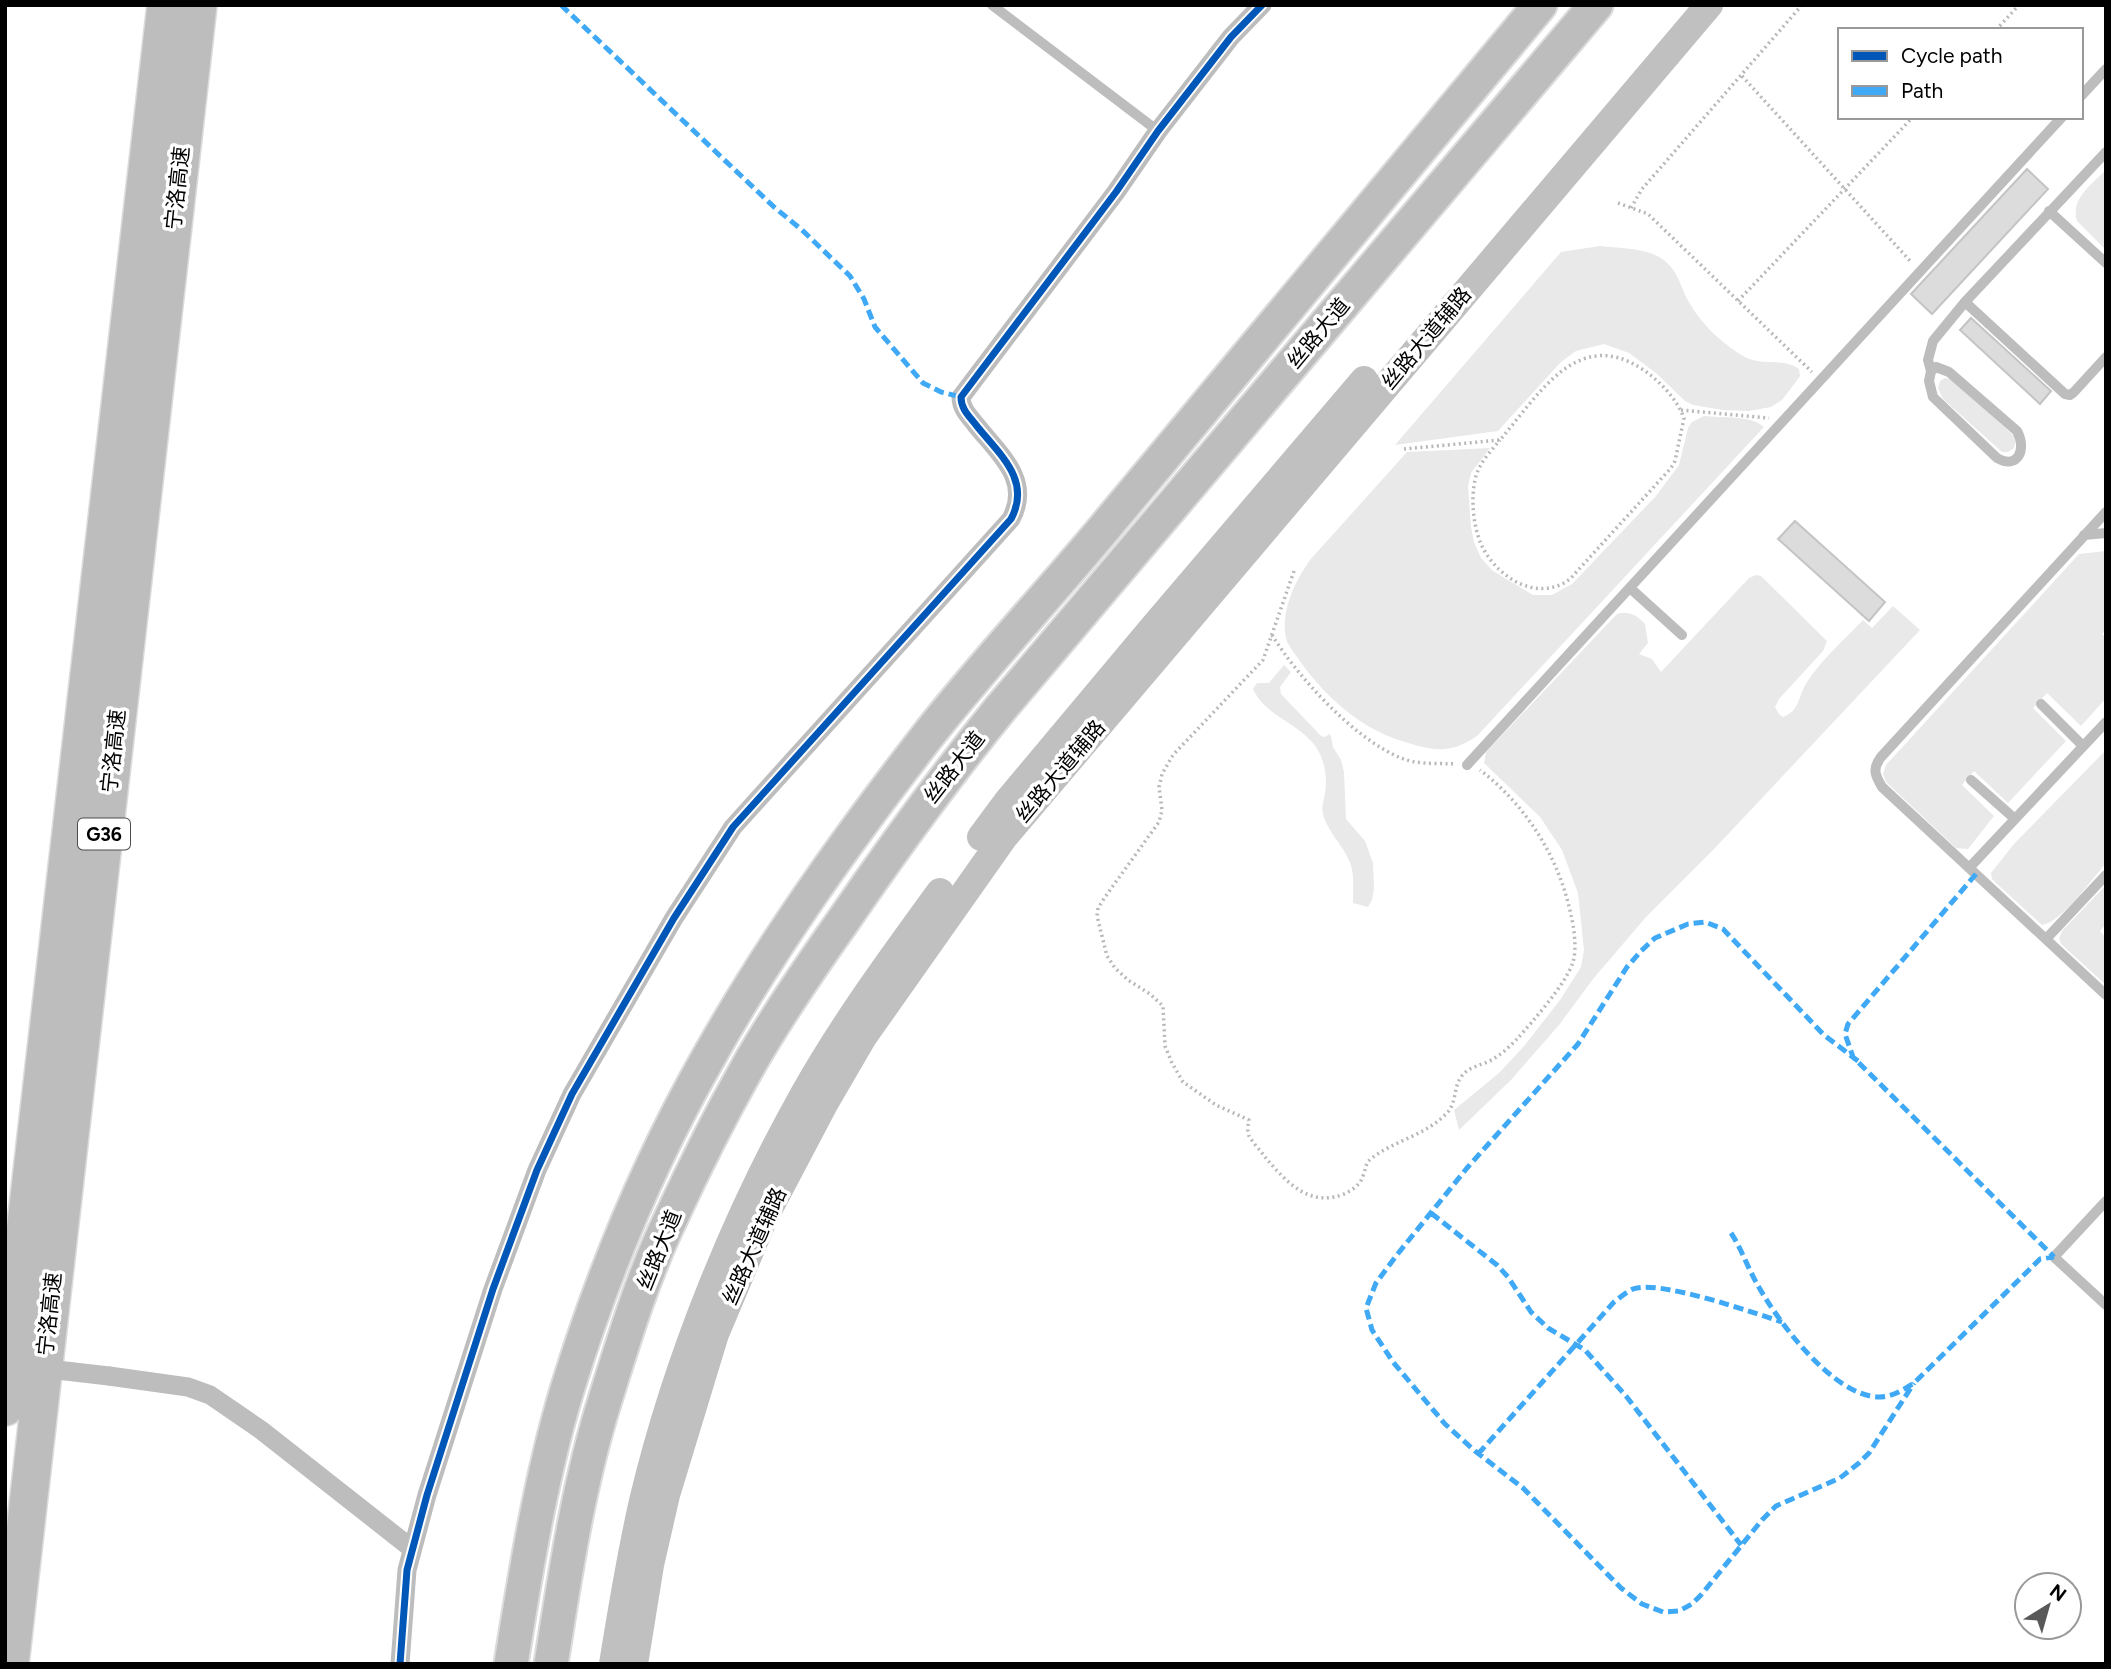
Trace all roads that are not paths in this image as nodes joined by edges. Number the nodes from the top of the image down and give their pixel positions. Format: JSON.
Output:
{"nodes":[{"id":1,"x":166,"y":5,"type":"edge"},
{"id":2,"x":198,"y":5,"type":"edge"},
{"id":3,"x":992,"y":5,"type":"edge"},
{"id":4,"x":1262,"y":5,"type":"edge"},
{"id":5,"x":1540,"y":5,"type":"edge"},
{"id":6,"x":1596,"y":5,"type":"edge"},
{"id":7,"x":1684,"y":5,"type":"edge"},
{"id":8,"x":1709,"y":5,"type":"edge"},
{"id":9,"x":2106,"y":69,"type":"edge"},
{"id":10,"x":2083,"y":94,"type":"edge"},
{"id":11,"x":2060,"y":119,"type":"edge"},
{"id":12,"x":1158,"y":131,"type":"junction"},
{"id":13,"x":2106,"y":152,"type":"edge"},
{"id":14,"x":2049,"y":211,"type":"junction"},
{"id":15,"x":2106,"y":263,"type":"edge"},
{"id":16,"x":1965,"y":302,"type":"junction"},
{"id":17,"x":2106,"y":357,"type":"edge"},
{"id":18,"x":1931,"y":371,"type":"junction"},
{"id":19,"x":2106,"y":512,"type":"edge"},
{"id":20,"x":2106,"y":533,"type":"edge"},
{"id":21,"x":2084,"y":535,"type":"junction"},
{"id":22,"x":1630,"y":587,"type":"junction"},
{"id":23,"x":1682,"y":635,"type":"dead end"},
{"id":24,"x":2041,"y":704,"type":"dead end"},
{"id":25,"x":2106,"y":722,"type":"edge"},
{"id":26,"x":2083,"y":746,"type":"junction"},
{"id":27,"x":1467,"y":765,"type":"road end"},
{"id":28,"x":1971,"y":780,"type":"dead end"},
{"id":29,"x":2015,"y":819,"type":"junction"},
{"id":30,"x":1969,"y":868,"type":"junction"},
{"id":31,"x":2106,"y":875,"type":"edge"},
{"id":32,"x":2046,"y":939,"type":"junction"},
{"id":33,"x":2106,"y":995,"type":"edge"},
{"id":34,"x":2106,"y":1201,"type":"edge"},
{"id":35,"x":2106,"y":1305,"type":"edge"},
{"id":36,"x":5,"y":1364,"type":"edge"},
{"id":37,"x":5,"y":1407,"type":"edge"},
{"id":38,"x":411,"y":1548,"type":"junction"},
{"id":39,"x":9,"y":1664,"type":"edge"},
{"id":40,"x":400,"y":1664,"type":"edge"},
{"id":41,"x":512,"y":1664,"type":"edge"},
{"id":42,"x":551,"y":1664,"type":"edge"},
{"id":43,"x":613,"y":1664,"type":"edge"},
{"id":44,"x":634,"y":1664,"type":"edge"}],
"edges":[{"from":1,"to":37,"type":"highway","name":"宁洛高速","number":"G36"},
{"from":2,"to":39,"type":"highway","name":"宁洛高速","number":"G36"},
{"from":3,"to":12,"type":"lane"},
{"from":4,"to":12,"type":"street"},
{"from":5,"to":41,"type":"highway","name":"丝路大道"},
{"from":6,"to":42,"type":"highway","name":"丝路大道"},
{"from":7,"to":43,"type":"main road","name":"丝路大道辅路"},
{"from":8,"to":44,"type":"main road","name":"丝路大道辅路"},
{"from":9,"to":10,"type":"lane"},
{"from":11,"to":22,"type":"lane"},
{"from":12,"to":38,"type":"street"},
{"from":13,"to":14,"type":"lane"},
{"from":14,"to":15,"type":"lane"},
{"from":14,"to":16,"type":"lane"},
{"from":16,"to":17,"type":"lane"},
{"from":16,"to":18,"type":"lane"},
{"from":18,"to":18,"type":"lane"},
{"from":19,"to":21,"type":"lane"},
{"from":20,"to":21,"type":"lane"},
{"from":21,"to":30,"type":"lane"},
{"from":22,"to":23,"type":"lane"},
{"from":22,"to":27,"type":"lane"},
{"from":24,"to":26,"type":"lane"},
{"from":25,"to":26,"type":"lane"},
{"from":26,"to":29,"type":"lane"},
{"from":28,"to":29,"type":"lane"},
{"from":29,"to":30,"type":"lane"},
{"from":30,"to":32,"type":"lane"},
{"from":31,"to":32,"type":"lane"},
{"from":32,"to":33,"type":"lane"},
{"from":34,"to":35,"type":"lane"},
{"from":36,"to":38,"type":"street","bridge":true},
{"from":38,"to":40,"type":"street"}]}
